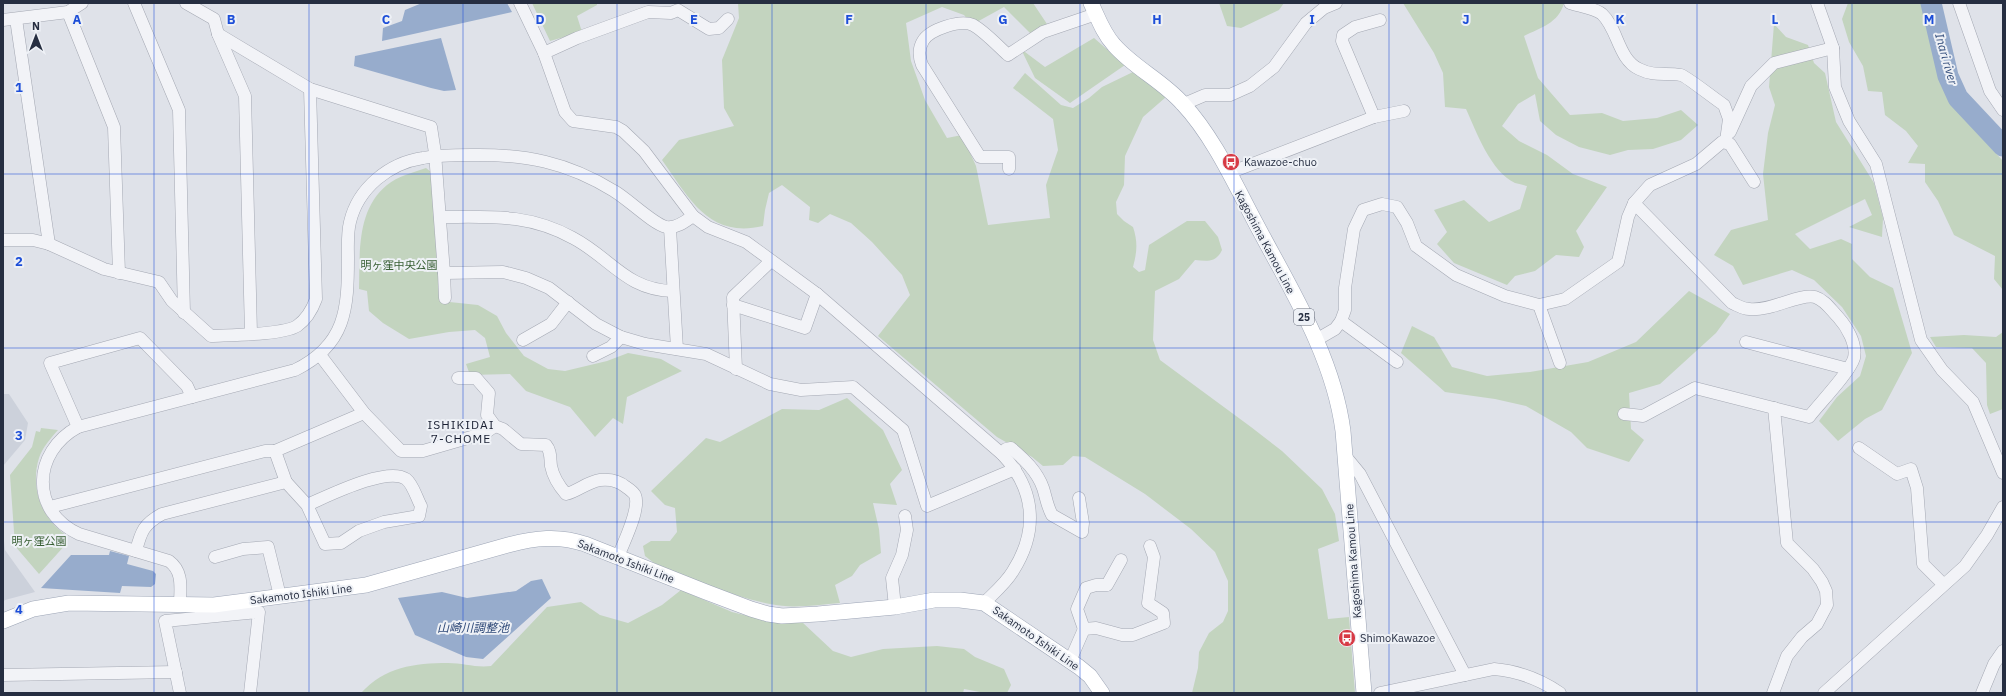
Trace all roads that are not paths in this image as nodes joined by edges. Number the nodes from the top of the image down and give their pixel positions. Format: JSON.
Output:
{"nodes":[{"id":1,"x":82,"y":3,"type":"edge"},
{"id":2,"x":134,"y":3,"type":"edge"},
{"id":3,"x":186,"y":3,"type":"edge"},
{"id":4,"x":520,"y":3,"type":"edge"},
{"id":5,"x":1336,"y":3,"type":"edge"},
{"id":6,"x":1570,"y":3,"type":"edge"},
{"id":7,"x":1817,"y":3,"type":"edge"},
{"id":8,"x":1959,"y":3,"type":"edge"},
{"id":9,"x":1094,"y":8,"type":"edge"},
{"id":10,"x":68,"y":12,"type":"junction"},
{"id":11,"x":16,"y":19,"type":"junction"},
{"id":12,"x":728,"y":19,"type":"dead end"},
{"id":13,"x":3,"y":20,"type":"edge"},
{"id":14,"x":1380,"y":20,"type":"dead end"},
{"id":15,"x":218,"y":34,"type":"junction"},
{"id":16,"x":1833,"y":48,"type":"junction"},
{"id":17,"x":544,"y":53,"type":"junction"},
{"id":18,"x":310,"y":89,"type":"junction"},
{"id":19,"x":1184,"y":104,"type":"junction"},
{"id":20,"x":2003,"y":110,"type":"edge"},
{"id":21,"x":1404,"y":111,"type":"dead end"},
{"id":22,"x":1374,"y":117,"type":"junction"},
{"id":23,"x":1726,"y":141,"type":"junction"},
{"id":24,"x":436,"y":157,"type":"junction"},
{"id":25,"x":1010,"y":169,"type":"dead end"},
{"id":26,"x":1229,"y":173,"type":"junction"},
{"id":27,"x":1754,"y":182,"type":"dead end"},
{"id":28,"x":1634,"y":203,"type":"junction"},
{"id":29,"x":440,"y":216,"type":"junction"},
{"id":30,"x":693,"y":216,"type":"junction"},
{"id":31,"x":670,"y":228,"type":"junction"},
{"id":32,"x":3,"y":240,"type":"edge"},
{"id":33,"x":49,"y":244,"type":"junction"},
{"id":34,"x":771,"y":261,"type":"junction"},
{"id":35,"x":119,"y":273,"type":"junction"},
{"id":36,"x":444,"y":273,"type":"junction"},
{"id":37,"x":673,"y":291,"type":"junction"},
{"id":38,"x":817,"y":294,"type":"junction"},
{"id":39,"x":446,"y":298,"type":"dead end"},
{"id":40,"x":568,"y":302,"type":"junction"},
{"id":41,"x":733,"y":305,"type":"junction"},
{"id":42,"x":1539,"y":305,"type":"junction"},
{"id":43,"x":184,"y":313,"type":"junction"},
{"id":44,"x":1341,"y":321,"type":"junction"},
{"id":45,"x":251,"y":333,"type":"junction"},
{"id":46,"x":621,"y":337,"type":"junction"},
{"id":47,"x":523,"y":340,"type":"dead end"},
{"id":48,"x":1316,"y":340,"type":"junction"},
{"id":49,"x":1746,"y":342,"type":"dead end"},
{"id":50,"x":677,"y":349,"type":"junction"},
{"id":51,"x":320,"y":355,"type":"junction"},
{"id":52,"x":593,"y":356,"type":"dead end"},
{"id":53,"x":1397,"y":362,"type":"dead end"},
{"id":54,"x":1560,"y":363,"type":"dead end"},
{"id":55,"x":736,"y":369,"type":"junction"},
{"id":56,"x":1848,"y":369,"type":"junction"},
{"id":57,"x":458,"y":378,"type":"dead end"},
{"id":58,"x":192,"y":397,"type":"junction"},
{"id":59,"x":1774,"y":408,"type":"junction"},
{"id":60,"x":364,"y":413,"type":"junction"},
{"id":61,"x":1624,"y":414,"type":"dead end"},
{"id":62,"x":495,"y":426,"type":"junction"},
{"id":63,"x":78,"y":427,"type":"junction"},
{"id":64,"x":1859,"y":448,"type":"dead end"},
{"id":65,"x":275,"y":451,"type":"junction"},
{"id":66,"x":1002,"y":454,"type":"junction"},
{"id":67,"x":1346,"y":457,"type":"junction"},
{"id":68,"x":1015,"y":469,"type":"junction"},
{"id":69,"x":2003,"y":473,"type":"edge"},
{"id":70,"x":286,"y":482,"type":"junction"},
{"id":71,"x":1079,"y":498,"type":"dead end"},
{"id":72,"x":307,"y":505,"type":"junction"},
{"id":73,"x":50,"y":507,"type":"junction"},
{"id":74,"x":2003,"y":507,"type":"edge"},
{"id":75,"x":905,"y":516,"type":"dead end"},
{"id":76,"x":1150,"y":546,"type":"dead end"},
{"id":77,"x":136,"y":551,"type":"junction"},
{"id":78,"x":215,"y":557,"type":"dead end"},
{"id":79,"x":618,"y":557,"type":"junction"},
{"id":80,"x":1121,"y":560,"type":"dead end"},
{"id":81,"x":1943,"y":584,"type":"junction"},
{"id":82,"x":280,"y":596,"type":"junction"},
{"id":83,"x":984,"y":602,"type":"junction"},
{"id":84,"x":180,"y":605,"type":"junction"},
{"id":85,"x":895,"y":607,"type":"junction"},
{"id":86,"x":214,"y":611,"type":"junction"},
{"id":87,"x":3,"y":621,"type":"edge"},
{"id":88,"x":1084,"y":629,"type":"junction"},
{"id":89,"x":2003,"y":651,"type":"edge"},
{"id":90,"x":1070,"y":661,"type":"junction"},
{"id":91,"x":176,"y":672,"type":"junction"},
{"id":92,"x":3,"y":675,"type":"edge"},
{"id":93,"x":1466,"y":675,"type":"junction"},
{"id":94,"x":1546,"y":689,"type":"edge"},
{"id":95,"x":180,"y":693,"type":"edge"},
{"id":96,"x":250,"y":693,"type":"edge"},
{"id":97,"x":1102,"y":693,"type":"edge"},
{"id":98,"x":1364,"y":693,"type":"edge"},
{"id":99,"x":1380,"y":693,"type":"edge"},
{"id":100,"x":1560,"y":693,"type":"edge"},
{"id":101,"x":1773,"y":693,"type":"edge"},
{"id":102,"x":1824,"y":693,"type":"edge"},
{"id":103,"x":1982,"y":693,"type":"edge"}],
"edges":[{"from":1,"to":10,"type":"street"},
{"from":2,"to":43,"type":"street"},
{"from":3,"to":15,"type":"street"},
{"from":4,"to":17,"type":"street"},
{"from":5,"to":19,"type":"street"},
{"from":6,"to":23,"type":"street"},
{"from":7,"to":16,"type":"street"},
{"from":8,"to":20,"type":"street"},
{"from":9,"to":19,"type":"main road","name":"Kagoshima Kamou Line","number":"25"},
{"from":9,"to":25,"type":"street"},
{"from":10,"to":11,"type":"street"},
{"from":10,"to":35,"type":"street"},
{"from":11,"to":13,"type":"street"},
{"from":11,"to":33,"type":"street"},
{"from":12,"to":17,"type":"street"},
{"from":14,"to":22,"type":"street"},
{"from":15,"to":18,"type":"street"},
{"from":15,"to":45,"type":"street"},
{"from":16,"to":23,"type":"street"},
{"from":16,"to":69,"type":"street"},
{"from":17,"to":30,"type":"street"},
{"from":18,"to":24,"type":"street"},
{"from":18,"to":45,"type":"street"},
{"from":19,"to":26,"type":"main road","name":"Kagoshima Kamou Line","number":"25"},
{"from":21,"to":22,"type":"street"},
{"from":22,"to":26,"type":"street"},
{"from":23,"to":27,"type":"street"},
{"from":23,"to":28,"type":"street"},
{"from":24,"to":29,"type":"street"},
{"from":24,"to":31,"type":"street"},
{"from":24,"to":51,"type":"street"},
{"from":26,"to":48,"type":"main road","name":"Kagoshima Kamou Line","number":"25"},
{"from":28,"to":42,"type":"street"},
{"from":28,"to":56,"type":"street"},
{"from":29,"to":36,"type":"street"},
{"from":29,"to":37,"type":"street"},
{"from":30,"to":31,"type":"street"},
{"from":30,"to":34,"type":"street"},
{"from":31,"to":37,"type":"street"},
{"from":32,"to":33,"type":"street"},
{"from":33,"to":35,"type":"street"},
{"from":34,"to":38,"type":"street"},
{"from":34,"to":41,"type":"street"},
{"from":35,"to":43,"type":"street"},
{"from":36,"to":39,"type":"street"},
{"from":36,"to":40,"type":"street"},
{"from":37,"to":50,"type":"street"},
{"from":38,"to":41,"type":"street"},
{"from":38,"to":66,"type":"street"},
{"from":40,"to":46,"type":"street"},
{"from":40,"to":47,"type":"street"},
{"from":41,"to":55,"type":"street"},
{"from":42,"to":44,"type":"street"},
{"from":42,"to":54,"type":"street"},
{"from":43,"to":45,"type":"street"},
{"from":44,"to":48,"type":"street"},
{"from":44,"to":53,"type":"street"},
{"from":46,"to":50,"type":"street"},
{"from":46,"to":52,"type":"street"},
{"from":48,"to":67,"type":"main road","name":"Kagoshima Kamou Line","number":"25"},
{"from":49,"to":56,"type":"street"},
{"from":50,"to":55,"type":"street"},
{"from":51,"to":58,"type":"street"},
{"from":51,"to":60,"type":"street"},
{"from":55,"to":68,"type":"street"},
{"from":56,"to":59,"type":"street"},
{"from":57,"to":62,"type":"street"},
{"from":58,"to":63,"type":"street"},
{"from":58,"to":63,"type":"street"},
{"from":59,"to":61,"type":"street"},
{"from":59,"to":101,"type":"street"},
{"from":60,"to":62,"type":"street"},
{"from":60,"to":65,"type":"street"},
{"from":62,"to":79,"type":"street"},
{"from":63,"to":73,"type":"street"},
{"from":64,"to":81,"type":"street"},
{"from":65,"to":70,"type":"street"},
{"from":65,"to":73,"type":"street"},
{"from":66,"to":68,"type":"street"},
{"from":66,"to":71,"type":"street"},
{"from":67,"to":93,"type":"street"},
{"from":67,"to":98,"type":"main road","name":"Kagoshima Kamou Line","number":"25"},
{"from":68,"to":83,"type":"street"},
{"from":70,"to":72,"type":"street"},
{"from":70,"to":77,"type":"street"},
{"from":72,"to":72,"type":"street"},
{"from":73,"to":77,"type":"street"},
{"from":74,"to":81,"type":"street"},
{"from":75,"to":85,"type":"street"},
{"from":76,"to":88,"type":"street"},
{"from":77,"to":84,"type":"street"},
{"from":78,"to":82,"type":"street"},
{"from":79,"to":82,"type":"main road","name":"Sakamoto Ishiki Line"},
{"from":79,"to":85,"type":"main road","name":"Sakamoto Ishiki Line"},
{"from":80,"to":88,"type":"street"},
{"from":81,"to":102,"type":"street"},
{"from":82,"to":86,"type":"main road","name":"Sakamoto Ishiki Line"},
{"from":83,"to":85,"type":"main road","name":"Sakamoto Ishiki Line"},
{"from":83,"to":90,"type":"main road","name":"Sakamoto Ishiki Line"},
{"from":84,"to":86,"type":"main road","name":"Sakamoto Ishiki Line"},
{"from":84,"to":87,"type":"main road","name":"Sakamoto Ishiki Line"},
{"from":86,"to":91,"type":"street"},
{"from":86,"to":96,"type":"street"},
{"from":88,"to":90,"type":"street"},
{"from":89,"to":103,"type":"street"},
{"from":90,"to":97,"type":"main road","name":"Sakamoto Ishiki Line"},
{"from":91,"to":92,"type":"street"},
{"from":91,"to":95,"type":"street"},
{"from":93,"to":94,"type":"street"},
{"from":93,"to":99,"type":"street"},
{"from":94,"to":100,"type":"street"}]}
